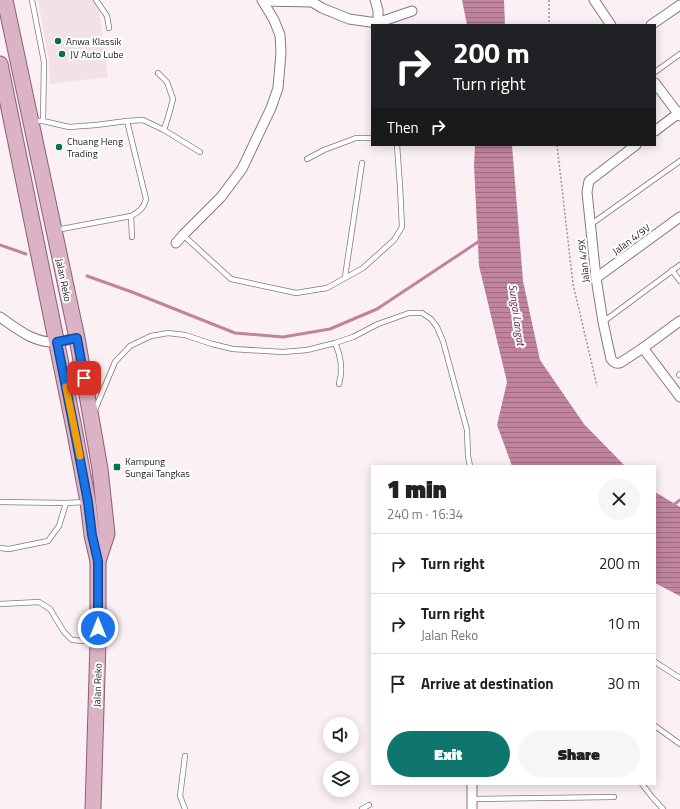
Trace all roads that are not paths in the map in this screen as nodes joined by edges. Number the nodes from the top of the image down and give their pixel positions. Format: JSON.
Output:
{"nodes":[{"id":1,"x":5,"y":0,"type":"edge"},
{"id":2,"x":32,"y":0,"type":"edge"},
{"id":3,"x":96,"y":0,"type":"edge"},
{"id":4,"x":375,"y":0,"type":"edge"},
{"id":5,"x":594,"y":0,"type":"edge"},
{"id":6,"x":262,"y":1,"type":"edge"},
{"id":7,"x":680,"y":4,"type":"edge"},
{"id":8,"x":412,"y":11,"type":"dead end"},
{"id":9,"x":377,"y":24,"type":"edge"},
{"id":10,"x":610,"y":24,"type":"edge"},
{"id":11,"x":652,"y":24,"type":"edge"},
{"id":12,"x":109,"y":28,"type":"dead end"},
{"id":13,"x":680,"y":54,"type":"edge"},
{"id":14,"x":0,"y":64,"type":"edge"},
{"id":15,"x":656,"y":71,"type":"edge"},
{"id":16,"x":158,"y":73,"type":"dead end"},
{"id":17,"x":656,"y":84,"type":"edge"},
{"id":18,"x":679,"y":114,"type":"edge"},
{"id":19,"x":37,"y":121,"type":"junction"},
{"id":20,"x":127,"y":121,"type":"junction"},
{"id":21,"x":164,"y":130,"type":"junction"},
{"id":22,"x":656,"y":130,"type":"edge"},
{"id":23,"x":371,"y":138,"type":"edge"},
{"id":24,"x":397,"y":146,"type":"edge"},
{"id":25,"x":635,"y":146,"type":"edge"},
{"id":26,"x":200,"y":152,"type":"dead end"},
{"id":27,"x":308,"y":159,"type":"dead end"},
{"id":28,"x":680,"y":161,"type":"edge"},
{"id":29,"x":362,"y":163,"type":"dead end"},
{"id":30,"x":131,"y":216,"type":"junction"},
{"id":31,"x":680,"y":217,"type":"edge"},
{"id":32,"x":590,"y":226,"type":"junction"},
{"id":33,"x":54,"y":231,"type":"junction"},
{"id":34,"x":183,"y":235,"type":"junction"},
{"id":35,"x":132,"y":237,"type":"dead end"},
{"id":36,"x":176,"y":243,"type":"dead end"},
{"id":37,"x":680,"y":265,"type":"edge"},
{"id":38,"x":672,"y":270,"type":"junction"},
{"id":39,"x":345,"y":277,"type":"junction"},
{"id":40,"x":596,"y":278,"type":"junction"},
{"id":41,"x":680,"y":281,"type":"edge"},
{"id":42,"x":0,"y":317,"type":"edge"},
{"id":43,"x":680,"y":321,"type":"edge"},
{"id":44,"x":603,"y":322,"type":"junction"},
{"id":45,"x":77,"y":338,"type":"junction"},
{"id":46,"x":57,"y":342,"type":"junction"},
{"id":47,"x":335,"y":343,"type":"junction"},
{"id":48,"x":643,"y":348,"type":"junction"},
{"id":49,"x":340,"y":384,"type":"dead end"},
{"id":50,"x":680,"y":397,"type":"edge"},
{"id":51,"x":91,"y":419,"type":"junction"},
{"id":52,"x":470,"y":465,"type":"edge"},
{"id":53,"x":0,"y":502,"type":"edge"},
{"id":54,"x":88,"y":502,"type":"junction"},
{"id":55,"x":66,"y":504,"type":"junction"},
{"id":56,"x":0,"y":548,"type":"edge"},
{"id":57,"x":98,"y":561,"type":"junction"},
{"id":58,"x":0,"y":604,"type":"edge"},
{"id":59,"x":98,"y":642,"type":"junction"},
{"id":60,"x":656,"y":663,"type":"edge"},
{"id":61,"x":680,"y":678,"type":"edge"},
{"id":62,"x":656,"y":727,"type":"edge"},
{"id":63,"x":680,"y":744,"type":"edge"},
{"id":64,"x":185,"y":756,"type":"dead end"},
{"id":65,"x":472,"y":785,"type":"edge"},
{"id":66,"x":643,"y":785,"type":"edge"},
{"id":67,"x":614,"y":798,"type":"dead end"},
{"id":68,"x":472,"y":799,"type":"junction"},
{"id":69,"x":369,"y":805,"type":"dead end"},
{"id":70,"x":93,"y":809,"type":"edge"},
{"id":71,"x":185,"y":809,"type":"edge"},
{"id":72,"x":362,"y":809,"type":"edge"},
{"id":73,"x":472,"y":809,"type":"edge"},
{"id":74,"x":663,"y":809,"type":"edge"}],
"edges":[{"from":1,"to":19,"type":"main road","name":"Jalan Reko"},
{"from":2,"to":19,"type":"lane"},
{"from":3,"to":12,"type":"lane"},
{"from":4,"to":9,"type":"street"},
{"from":5,"to":10,"type":"street"},
{"from":6,"to":9,"type":"street"},
{"from":6,"to":34,"type":"street"},
{"from":7,"to":11,"type":"street"},
{"from":8,"to":9,"type":"street"},
{"from":13,"to":15,"type":"lane"},
{"from":14,"to":46,"type":"main road","name":"Jalan Reko"},
{"from":16,"to":21,"type":"lane"},
{"from":17,"to":18,"type":"street"},
{"from":18,"to":22,"type":"street"},
{"from":19,"to":20,"type":"lane"},
{"from":19,"to":33,"type":"main road","name":"Jalan Reko"},
{"from":20,"to":21,"type":"lane"},
{"from":20,"to":30,"type":"lane"},
{"from":21,"to":26,"type":"lane"},
{"from":23,"to":27,"type":"lane"},
{"from":24,"to":39,"type":"lane"},
{"from":25,"to":32,"type":"street","name":"Jalan 4/9X"},
{"from":28,"to":32,"type":"lane"},
{"from":29,"to":39,"type":"lane"},
{"from":30,"to":33,"type":"lane"},
{"from":30,"to":35,"type":"lane"},
{"from":31,"to":40,"type":"street","name":"Jalan 4/9V"},
{"from":32,"to":40,"type":"street","name":"Jalan 4/9X"},
{"from":33,"to":45,"type":"main road","name":"Jalan Reko"},
{"from":34,"to":36,"type":"street"},
{"from":34,"to":39,"type":"lane"},
{"from":37,"to":38,"type":"lane"},
{"from":38,"to":41,"type":"lane"},
{"from":38,"to":44,"type":"lane"},
{"from":40,"to":44,"type":"street","name":"Jalan 4/9X"},
{"from":42,"to":46,"type":"street"},
{"from":43,"to":48,"type":"street"},
{"from":44,"to":48,"type":"street","name":"Jalan 4/9X"},
{"from":45,"to":46,"type":"street"},
{"from":45,"to":51,"type":"main road","name":"Jalan Reko"},
{"from":46,"to":54,"type":"main road","name":"Jalan Reko"},
{"from":47,"to":49,"type":"lane"},
{"from":47,"to":51,"type":"lane"},
{"from":47,"to":52,"type":"lane"},
{"from":48,"to":50,"type":"street"},
{"from":51,"to":57,"type":"main road","name":"Jalan Reko"},
{"from":53,"to":55,"type":"lane"},
{"from":54,"to":55,"type":"lane"},
{"from":54,"to":57,"type":"main road","name":"Jalan Reko"},
{"from":55,"to":56,"type":"lane"},
{"from":57,"to":59,"type":"main road","name":"Jalan Reko"},
{"from":58,"to":59,"type":"lane"},
{"from":59,"to":70,"type":"main road","name":"Jalan Reko"},
{"from":60,"to":61,"type":"lane"},
{"from":62,"to":63,"type":"lane"},
{"from":64,"to":71,"type":"lane"},
{"from":65,"to":68,"type":"street"},
{"from":66,"to":74,"type":"lane"},
{"from":67,"to":68,"type":"lane"},
{"from":68,"to":73,"type":"street"},
{"from":69,"to":72,"type":"lane"}]}
